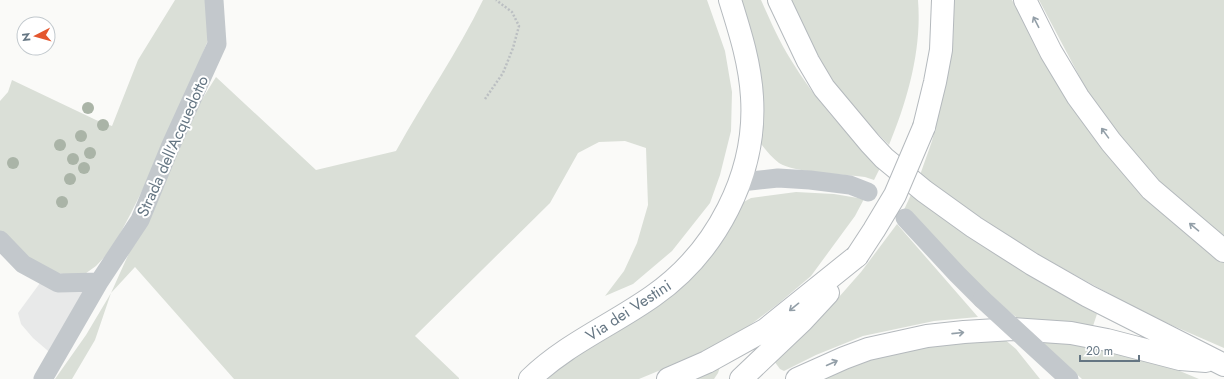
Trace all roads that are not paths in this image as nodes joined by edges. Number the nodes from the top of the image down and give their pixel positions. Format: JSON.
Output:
{"nodes":[{"id":1,"x":214,"y":0,"type":"edge"},
{"id":2,"x":730,"y":0,"type":"edge"},
{"id":3,"x":778,"y":0,"type":"edge"},
{"id":4,"x":928,"y":0,"type":"edge"},
{"id":5,"x":943,"y":0,"type":"edge"},
{"id":6,"x":1025,"y":0,"type":"edge"},
{"id":7,"x":935,"y":82,"type":"junction"},
{"id":8,"x":741,"y":182,"type":"junction"},
{"id":9,"x":868,"y":192,"type":"dead end"},
{"id":10,"x":905,"y":218,"type":"dead end"},
{"id":11,"x":0,"y":240,"type":"edge"},
{"id":12,"x":1224,"y":251,"type":"edge"},
{"id":13,"x":857,"y":256,"type":"junction"},
{"id":14,"x":99,"y":282,"type":"junction"},
{"id":15,"x":1220,"y":363,"type":"edge"},
{"id":16,"x":43,"y":379,"type":"edge"},
{"id":17,"x":530,"y":379,"type":"edge"},
{"id":18,"x":668,"y":379,"type":"edge"},
{"id":19,"x":741,"y":379,"type":"edge"},
{"id":20,"x":797,"y":379,"type":"edge"},
{"id":21,"x":1068,"y":379,"type":"edge"}],
"edges":[{"from":1,"to":14,"type":"street","name":"Strada dell'Acquedotto"},
{"from":2,"to":8,"type":"main road","name":"Via dei Vestini"},
{"from":3,"to":15,"type":"main road"},
{"from":4,"to":7,"type":"main road"},
{"from":5,"to":7,"type":"main road"},
{"from":12,"to":6,"type":"main road","one_way":true},
{"from":7,"to":13,"type":"main road","bridge":true},
{"from":8,"to":9,"type":"street"},
{"from":8,"to":17,"type":"main road","name":"Via dei Vestini"},
{"from":10,"to":21,"type":"street","bridge":true},
{"from":11,"to":14,"type":"street"},
{"from":13,"to":18,"type":"main road","one_way":true},
{"from":13,"to":19,"type":"main road"},
{"from":14,"to":16,"type":"street","name":"Strada dell'Acquedotto"},
{"from":20,"to":15,"type":"main road","one_way":true}]}
